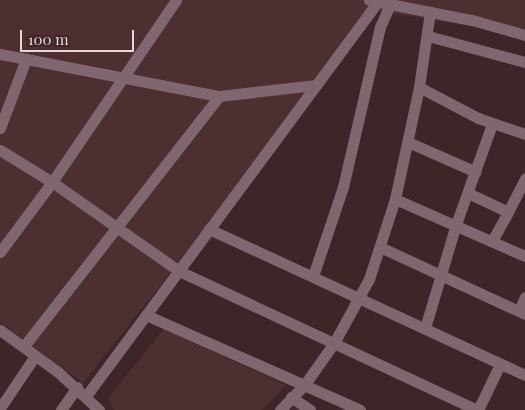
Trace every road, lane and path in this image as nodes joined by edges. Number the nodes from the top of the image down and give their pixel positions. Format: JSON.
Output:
{"nodes":[{"id":1,"x":176,"y":0,"type":"edge"},
{"id":2,"x":369,"y":0,"type":"edge"},
{"id":3,"x":383,"y":1,"type":"edge"},
{"id":4,"x":430,"y":12,"type":"junction"},
{"id":5,"x":525,"y":35,"type":"edge"},
{"id":6,"x":428,"y":36,"type":"junction"},
{"id":7,"x":0,"y":54,"type":"edge"},
{"id":8,"x":26,"y":59,"type":"junction"},
{"id":9,"x":525,"y":62,"type":"edge"},
{"id":10,"x":126,"y":76,"type":"junction"},
{"id":11,"x":316,"y":85,"type":"junction"},
{"id":12,"x":419,"y":87,"type":"junction"},
{"id":13,"x":219,"y":96,"type":"junction"},
{"id":14,"x":492,"y":124,"type":"junction"},
{"id":15,"x":0,"y":128,"type":"edge"},
{"id":16,"x":525,"y":134,"type":"edge"},
{"id":17,"x":408,"y":142,"type":"junction"},
{"id":18,"x":0,"y":150,"type":"edge"},
{"id":19,"x":476,"y":172,"type":"junction"},
{"id":20,"x":525,"y":178,"type":"edge"},
{"id":21,"x":52,"y":182,"type":"junction"},
{"id":22,"x":468,"y":193,"type":"junction"},
{"id":23,"x":395,"y":198,"type":"junction"},
{"id":24,"x":508,"y":212,"type":"junction"},
{"id":25,"x":456,"y":224,"type":"junction"},
{"id":26,"x":117,"y":228,"type":"junction"},
{"id":27,"x":209,"y":229,"type":"junction"},
{"id":28,"x":492,"y":241,"type":"junction"},
{"id":29,"x":380,"y":247,"type":"junction"},
{"id":30,"x":0,"y":252,"type":"edge"},
{"id":31,"x":525,"y":256,"type":"edge"},
{"id":32,"x":179,"y":271,"type":"junction"},
{"id":33,"x":313,"y":276,"type":"junction"},
{"id":34,"x":442,"y":278,"type":"junction"},
{"id":35,"x":525,"y":297,"type":"edge"},
{"id":36,"x":360,"y":298,"type":"junction"},
{"id":37,"x":522,"y":312,"type":"edge"},
{"id":38,"x":146,"y":315,"type":"junction"},
{"id":39,"x":425,"y":328,"type":"junction"},
{"id":40,"x":0,"y":330,"type":"edge"},
{"id":41,"x":334,"y":343,"type":"junction"},
{"id":42,"x":24,"y":346,"type":"junction"},
{"id":43,"x":35,"y":356,"type":"junction"},
{"id":44,"x":500,"y":364,"type":"junction"},
{"id":45,"x":525,"y":375,"type":"edge"},
{"id":46,"x":305,"y":384,"type":"junction"},
{"id":47,"x":77,"y":387,"type":"junction"},
{"id":48,"x":86,"y":396,"type":"junction"},
{"id":49,"x":291,"y":398,"type":"junction"},
{"id":50,"x":0,"y":408,"type":"edge"},
{"id":51,"x":62,"y":410,"type":"edge"},
{"id":52,"x":99,"y":410,"type":"edge"},
{"id":53,"x":280,"y":410,"type":"edge"},
{"id":54,"x":310,"y":410,"type":"edge"},
{"id":55,"x":360,"y":410,"type":"edge"},
{"id":56,"x":478,"y":410,"type":"edge"}],
"edges":[{"from":1,"to":10,"type":"street"},
{"from":2,"to":3,"type":"street"},
{"from":3,"to":4,"type":"street"},
{"from":3,"to":11,"type":"street"},
{"from":3,"to":33,"type":"street"},
{"from":4,"to":5,"type":"street"},
{"from":4,"to":6,"type":"street"},
{"from":6,"to":9,"type":"street"},
{"from":6,"to":12,"type":"street"},
{"from":7,"to":8,"type":"street"},
{"from":8,"to":10,"type":"street"},
{"from":8,"to":15,"type":"street"},
{"from":10,"to":13,"type":"street"},
{"from":10,"to":21,"type":"street"},
{"from":11,"to":13,"type":"street"},
{"from":11,"to":27,"type":"street"},
{"from":12,"to":14,"type":"street"},
{"from":12,"to":17,"type":"street"},
{"from":13,"to":26,"type":"street"},
{"from":14,"to":16,"type":"street"},
{"from":14,"to":19,"type":"street"},
{"from":17,"to":19,"type":"street"},
{"from":17,"to":23,"type":"street"},
{"from":18,"to":21,"type":"street"},
{"from":19,"to":22,"type":"street"},
{"from":20,"to":24,"type":"street"},
{"from":21,"to":26,"type":"street"},
{"from":21,"to":30,"type":"street"},
{"from":22,"to":24,"type":"street"},
{"from":22,"to":25,"type":"street"},
{"from":23,"to":25,"type":"street"},
{"from":23,"to":29,"type":"street"},
{"from":24,"to":28,"type":"street"},
{"from":25,"to":28,"type":"street"},
{"from":25,"to":34,"type":"street"},
{"from":26,"to":32,"type":"street"},
{"from":26,"to":42,"type":"street"},
{"from":27,"to":32,"type":"street"},
{"from":27,"to":33,"type":"street"},
{"from":28,"to":31,"type":"street"},
{"from":29,"to":34,"type":"street"},
{"from":29,"to":36,"type":"street"},
{"from":32,"to":38,"type":"street"},
{"from":32,"to":41,"type":"street"},
{"from":33,"to":36,"type":"street"},
{"from":34,"to":37,"type":"street"},
{"from":34,"to":39,"type":"street"},
{"from":35,"to":37,"type":"street"},
{"from":36,"to":39,"type":"street"},
{"from":36,"to":41,"type":"street"},
{"from":38,"to":46,"type":"street"},
{"from":38,"to":48,"type":"street"},
{"from":39,"to":44,"type":"street"},
{"from":40,"to":42,"type":"street"},
{"from":41,"to":46,"type":"street"},
{"from":41,"to":56,"type":"street"},
{"from":42,"to":43,"type":"street"},
{"from":43,"to":47,"type":"street"},
{"from":43,"to":50,"type":"street"},
{"from":44,"to":45,"type":"street"},
{"from":44,"to":56,"type":"street"},
{"from":46,"to":49,"type":"street"},
{"from":46,"to":55,"type":"street"},
{"from":47,"to":48,"type":"street"},
{"from":47,"to":51,"type":"street"},
{"from":48,"to":52,"type":"street"},
{"from":49,"to":53,"type":"street"},
{"from":49,"to":54,"type":"street"}]}
